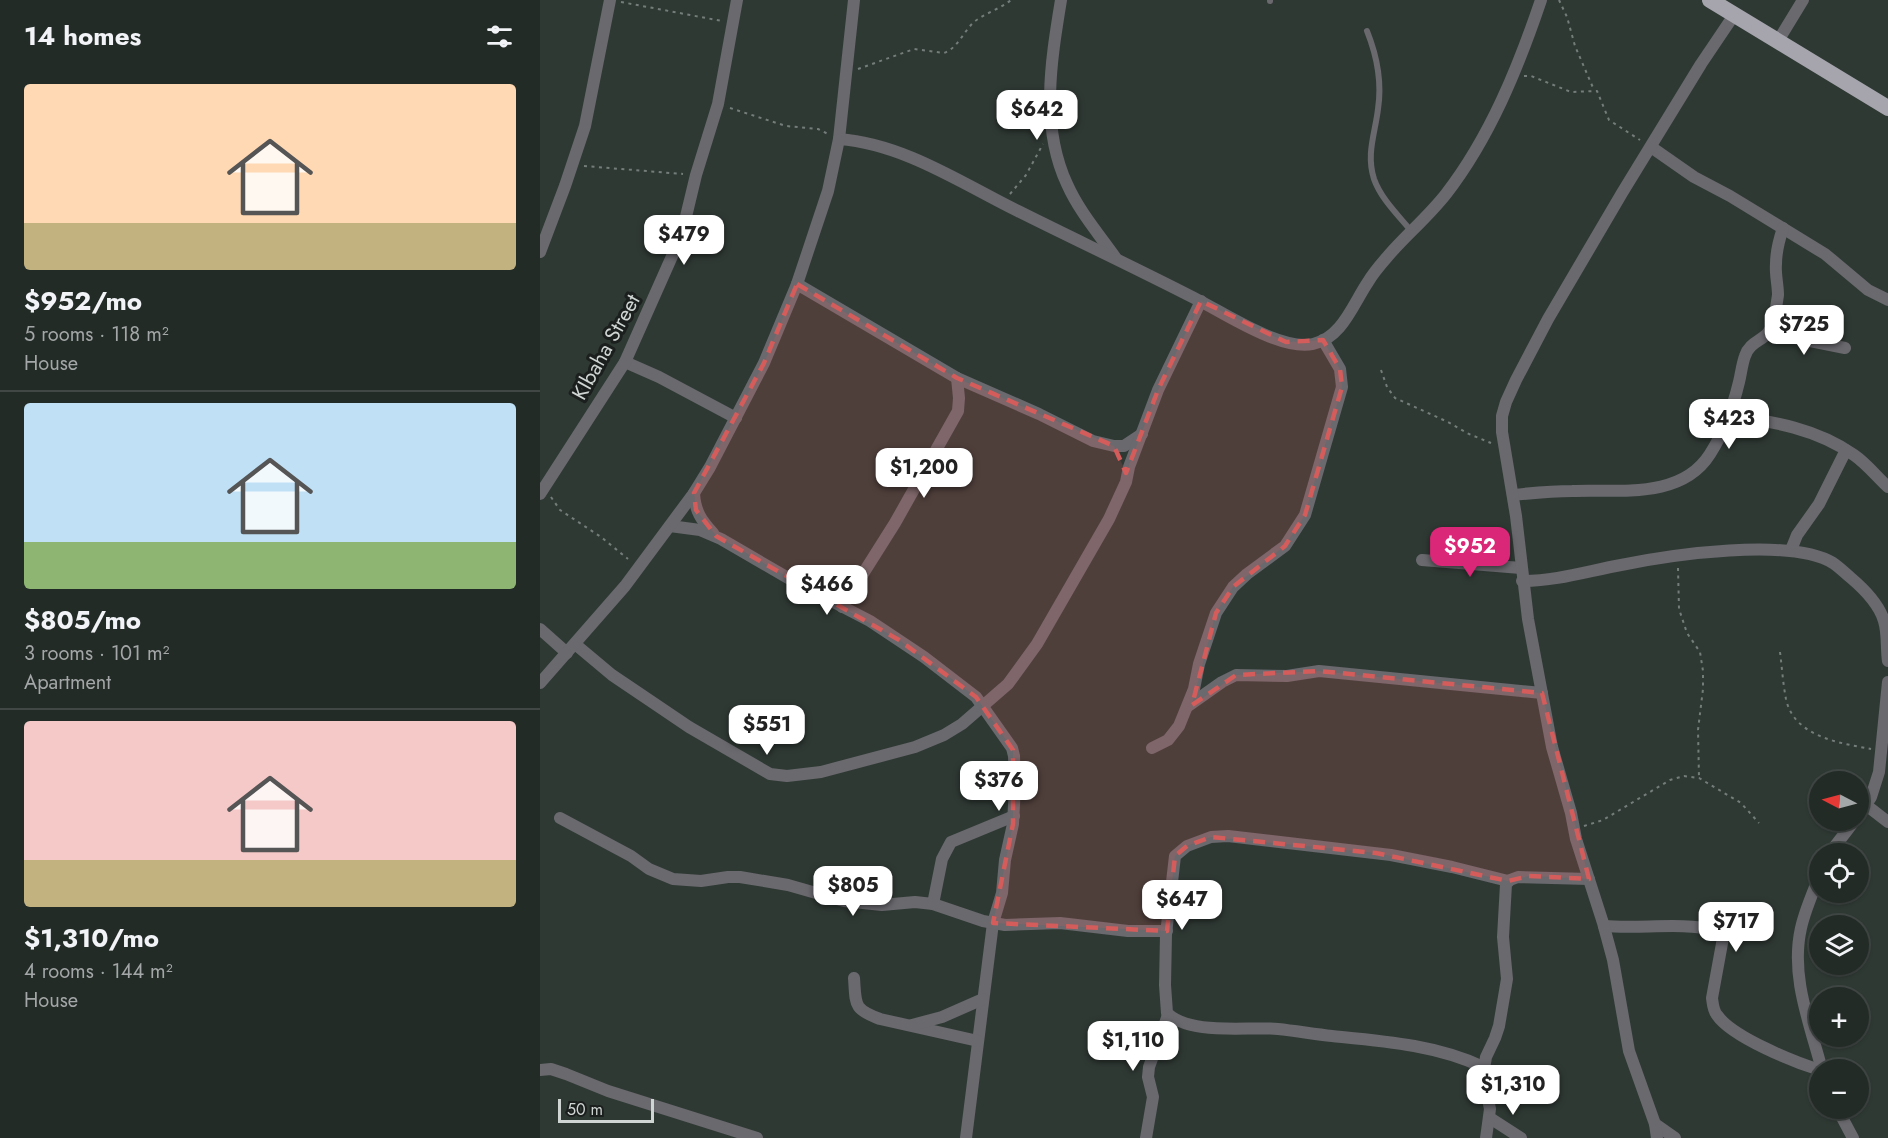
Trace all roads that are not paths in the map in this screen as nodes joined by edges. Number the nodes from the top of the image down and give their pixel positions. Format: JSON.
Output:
{"nodes":[{"id":1,"x":611,"y":0,"type":"edge"},
{"id":2,"x":737,"y":0,"type":"edge"},
{"id":3,"x":854,"y":0,"type":"edge"},
{"id":4,"x":1060,"y":0,"type":"edge"},
{"id":5,"x":1541,"y":0,"type":"edge"},
{"id":6,"x":1710,"y":0,"type":"edge"},
{"id":7,"x":1803,"y":0,"type":"edge"},
{"id":8,"x":1734,"y":15,"type":"junction"},
{"id":9,"x":1367,"y":31,"type":"dead end"},
{"id":10,"x":1778,"y":41,"type":"junction"},
{"id":11,"x":1888,"y":108,"type":"edge"},
{"id":12,"x":839,"y":139,"type":"junction"},
{"id":13,"x":1651,"y":147,"type":"junction"},
{"id":14,"x":1783,"y":228,"type":"junction"},
{"id":15,"x":1412,"y":233,"type":"junction"},
{"id":16,"x":540,"y":252,"type":"edge"},
{"id":17,"x":1116,"y":258,"type":"junction"},
{"id":18,"x":797,"y":284,"type":"junction"},
{"id":19,"x":1888,"y":300,"type":"edge"},
{"id":20,"x":1201,"y":302,"type":"junction"},
{"id":21,"x":1770,"y":333,"type":"junction"},
{"id":22,"x":1323,"y":340,"type":"junction"},
{"id":23,"x":1845,"y":348,"type":"dead end"},
{"id":24,"x":624,"y":362,"type":"junction"},
{"id":25,"x":957,"y":378,"type":"junction"},
{"id":26,"x":1728,"y":416,"type":"junction"},
{"id":27,"x":736,"y":418,"type":"junction"},
{"id":28,"x":1142,"y":434,"type":"junction"},
{"id":29,"x":1114,"y":446,"type":"junction"},
{"id":30,"x":1846,"y":450,"type":"junction"},
{"id":31,"x":1129,"y":466,"type":"junction"},
{"id":32,"x":1888,"y":487,"type":"edge"},
{"id":33,"x":542,"y":491,"type":"edge"},
{"id":34,"x":694,"y":493,"type":"junction"},
{"id":35,"x":1513,"y":495,"type":"junction"},
{"id":36,"x":670,"y":526,"type":"junction"},
{"id":37,"x":716,"y":536,"type":"junction"},
{"id":38,"x":1791,"y":550,"type":"junction"},
{"id":39,"x":1422,"y":560,"type":"dead end"},
{"id":40,"x":1521,"y":568,"type":"junction"},
{"id":41,"x":1522,"y":581,"type":"junction"},
{"id":42,"x":842,"y":607,"type":"junction"},
{"id":43,"x":540,"y":629,"type":"edge"},
{"id":44,"x":571,"y":648,"type":"junction"},
{"id":45,"x":1888,"y":661,"type":"edge"},
{"id":46,"x":540,"y":682,"type":"edge"},
{"id":47,"x":1888,"y":682,"type":"edge"},
{"id":48,"x":1542,"y":693,"type":"junction"},
{"id":49,"x":983,"y":705,"type":"junction"},
{"id":50,"x":1188,"y":706,"type":"junction"},
{"id":51,"x":1152,"y":748,"type":"dead end"},
{"id":52,"x":1869,"y":800,"type":"edge"},
{"id":53,"x":1869,"y":807,"type":"edge"},
{"id":54,"x":1014,"y":816,"type":"junction"},
{"id":55,"x":560,"y":818,"type":"dead end"},
{"id":56,"x":1888,"y":822,"type":"edge"},
{"id":57,"x":1847,"y":831,"type":"edge"},
{"id":58,"x":1837,"y":843,"type":"edge"},
{"id":59,"x":1589,"y":879,"type":"junction"},
{"id":60,"x":1508,"y":881,"type":"junction"},
{"id":61,"x":1810,"y":903,"type":"edge"},
{"id":62,"x":933,"y":904,"type":"junction"},
{"id":63,"x":993,"y":923,"type":"junction"},
{"id":64,"x":1604,"y":926,"type":"junction"},
{"id":65,"x":1167,"y":931,"type":"junction"},
{"id":66,"x":854,"y":978,"type":"dead end"},
{"id":67,"x":983,"y":999,"type":"junction"},
{"id":68,"x":1168,"y":1015,"type":"junction"},
{"id":69,"x":911,"y":1026,"type":"junction"},
{"id":70,"x":978,"y":1041,"type":"junction"},
{"id":71,"x":1818,"y":1059,"type":"edge"},
{"id":72,"x":1809,"y":1066,"type":"edge"},
{"id":73,"x":1483,"y":1067,"type":"junction"},
{"id":74,"x":540,"y":1070,"type":"edge"},
{"id":75,"x":1490,"y":1118,"type":"junction"},
{"id":76,"x":1844,"y":1119,"type":"edge"},
{"id":77,"x":712,"y":1124,"type":"junction"},
{"id":78,"x":1655,"y":1124,"type":"junction"},
{"id":79,"x":715,"y":1138,"type":"edge"},
{"id":80,"x":757,"y":1138,"type":"edge"},
{"id":81,"x":966,"y":1138,"type":"edge"},
{"id":82,"x":1146,"y":1138,"type":"edge"},
{"id":83,"x":1486,"y":1138,"type":"edge"},
{"id":84,"x":1521,"y":1138,"type":"edge"},
{"id":85,"x":1657,"y":1138,"type":"edge"},
{"id":86,"x":1675,"y":1138,"type":"edge"},
{"id":87,"x":1853,"y":1138,"type":"edge"}],
"edges":[{"from":1,"to":16,"type":"street"},
{"from":2,"to":24,"type":"street","name":"KIbaha Street"},
{"from":3,"to":12,"type":"street"},
{"from":4,"to":17,"type":"street"},
{"from":5,"to":15,"type":"street"},
{"from":6,"to":8,"type":"highway"},
{"from":7,"to":10,"type":"street"},
{"from":8,"to":10,"type":"highway"},
{"from":8,"to":13,"type":"street"},
{"from":9,"to":15,"type":"lane"},
{"from":10,"to":11,"type":"highway"},
{"from":12,"to":17,"type":"street"},
{"from":12,"to":18,"type":"street"},
{"from":13,"to":14,"type":"street"},
{"from":13,"to":35,"type":"street"},
{"from":14,"to":19,"type":"street"},
{"from":14,"to":21,"type":"street"},
{"from":15,"to":22,"type":"street"},
{"from":17,"to":20,"type":"street"},
{"from":18,"to":25,"type":"street"},
{"from":18,"to":27,"type":"street"},
{"from":20,"to":22,"type":"street"},
{"from":20,"to":28,"type":"street"},
{"from":21,"to":23,"type":"street"},
{"from":21,"to":26,"type":"street"},
{"from":22,"to":50,"type":"street"},
{"from":24,"to":27,"type":"street"},
{"from":24,"to":33,"type":"street","name":"KIbaha Street"},
{"from":25,"to":29,"type":"street"},
{"from":25,"to":42,"type":"street"},
{"from":26,"to":30,"type":"street"},
{"from":26,"to":35,"type":"street"},
{"from":27,"to":34,"type":"street"},
{"from":28,"to":29,"type":"street"},
{"from":28,"to":31,"type":"street"},
{"from":29,"to":31,"type":"street"},
{"from":30,"to":32,"type":"street"},
{"from":30,"to":38,"type":"street"},
{"from":31,"to":49,"type":"street"},
{"from":34,"to":36,"type":"street"},
{"from":34,"to":37,"type":"street"},
{"from":35,"to":40,"type":"street"},
{"from":36,"to":37,"type":"street"},
{"from":36,"to":44,"type":"street"},
{"from":37,"to":42,"type":"street"},
{"from":38,"to":41,"type":"street"},
{"from":38,"to":45,"type":"street"},
{"from":39,"to":40,"type":"street"},
{"from":40,"to":41,"type":"street"},
{"from":41,"to":48,"type":"street"},
{"from":42,"to":49,"type":"street"},
{"from":43,"to":44,"type":"street"},
{"from":44,"to":46,"type":"street"},
{"from":44,"to":49,"type":"street"},
{"from":47,"to":52,"type":"street"},
{"from":48,"to":50,"type":"street"},
{"from":48,"to":59,"type":"street"},
{"from":49,"to":54,"type":"street"},
{"from":50,"to":51,"type":"street"},
{"from":53,"to":56,"type":"street"},
{"from":54,"to":62,"type":"street"},
{"from":54,"to":63,"type":"street"},
{"from":55,"to":62,"type":"street"},
{"from":57,"to":58,"type":"street"},
{"from":59,"to":60,"type":"street"},
{"from":59,"to":64,"type":"street"},
{"from":60,"to":65,"type":"street"},
{"from":60,"to":73,"type":"street"},
{"from":61,"to":71,"type":"street"},
{"from":62,"to":63,"type":"street"},
{"from":63,"to":65,"type":"street"},
{"from":63,"to":67,"type":"street"},
{"from":64,"to":72,"type":"street"},
{"from":64,"to":78,"type":"street"},
{"from":65,"to":68,"type":"street"},
{"from":66,"to":69,"type":"street"},
{"from":67,"to":69,"type":"street"},
{"from":67,"to":70,"type":"street"},
{"from":68,"to":73,"type":"street"},
{"from":68,"to":82,"type":"street"},
{"from":69,"to":70,"type":"street"},
{"from":70,"to":81,"type":"street"},
{"from":73,"to":75,"type":"street"},
{"from":74,"to":77,"type":"street"},
{"from":75,"to":83,"type":"street"},
{"from":75,"to":84,"type":"street"},
{"from":76,"to":87,"type":"street"},
{"from":77,"to":79,"type":"street"},
{"from":77,"to":80,"type":"street"},
{"from":78,"to":85,"type":"street"},
{"from":78,"to":86,"type":"street"}]}
